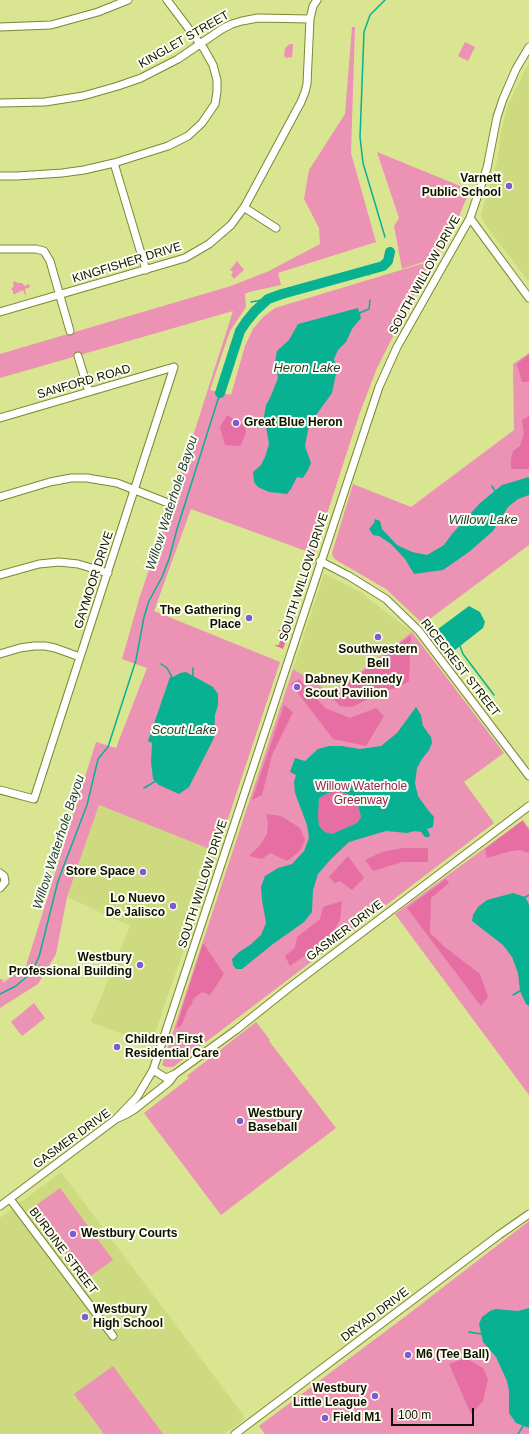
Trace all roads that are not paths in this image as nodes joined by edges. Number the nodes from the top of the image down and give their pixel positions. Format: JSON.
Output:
{"nodes":[{"id":1,"x":128,"y":0,"type":"edge"},
{"id":2,"x":167,"y":0,"type":"edge"},
{"id":3,"x":317,"y":0,"type":"edge"},
{"id":4,"x":310,"y":19,"type":"junction"},
{"id":5,"x":0,"y":27,"type":"edge"},
{"id":6,"x":200,"y":44,"type":"junction"},
{"id":7,"x":529,"y":47,"type":"edge"},
{"id":8,"x":0,"y":103,"type":"edge"},
{"id":9,"x":114,"y":163,"type":"junction"},
{"id":10,"x":0,"y":176,"type":"edge"},
{"id":11,"x":245,"y":208,"type":"junction"},
{"id":12,"x":470,"y":218,"type":"junction"},
{"id":13,"x":276,"y":228,"type":"dead end"},
{"id":14,"x":0,"y":249,"type":"edge"},
{"id":15,"x":146,"y":270,"type":"junction"},
{"id":16,"x":59,"y":296,"type":"junction"},
{"id":17,"x":529,"y":298,"type":"edge"},
{"id":18,"x":0,"y":312,"type":"edge"},
{"id":19,"x":70,"y":331,"type":"dead end"},
{"id":20,"x":78,"y":356,"type":"dead end"},
{"id":21,"x":174,"y":367,"type":"joint"},
{"id":22,"x":89,"y":392,"type":"junction"},
{"id":23,"x":0,"y":418,"type":"edge"},
{"id":24,"x":134,"y":489,"type":"junction"},
{"id":25,"x":0,"y":497,"type":"edge"},
{"id":26,"x":168,"y":503,"type":"dead end"},
{"id":27,"x":320,"y":561,"type":"junction"},
{"id":28,"x":108,"y":572,"type":"junction"},
{"id":29,"x":0,"y":575,"type":"edge"},
{"id":30,"x":0,"y":654,"type":"edge"},
{"id":31,"x":80,"y":657,"type":"junction"},
{"id":32,"x":529,"y":776,"type":"edge"},
{"id":33,"x":0,"y":790,"type":"edge"},
{"id":34,"x":529,"y":806,"type":"edge"},
{"id":35,"x":0,"y":873,"type":"edge"},
{"id":36,"x":0,"y":888,"type":"edge"},
{"id":37,"x":153,"y":1070,"type":"junction"},
{"id":38,"x":175,"y":1074,"type":"junction"},
{"id":39,"x":116,"y":1119,"type":"junction"},
{"id":40,"x":10,"y":1199,"type":"junction"},
{"id":41,"x":0,"y":1206,"type":"edge"},
{"id":42,"x":529,"y":1214,"type":"edge"},
{"id":43,"x":113,"y":1336,"type":"dead end"},
{"id":44,"x":235,"y":1434,"type":"edge"}],
"edges":[{"from":1,"to":5,"type":"street"},
{"from":2,"to":6,"type":"street"},
{"from":3,"to":4,"type":"street","name":"KINGFISHER DRIVE"},
{"from":4,"to":6,"type":"street","name":"KINGLET STREET"},
{"from":4,"to":11,"type":"street","name":"KINGFISHER DRIVE"},
{"from":6,"to":8,"type":"street","name":"KINGLET STREET"},
{"from":6,"to":9,"type":"street"},
{"from":7,"to":12,"type":"street","name":"SOUTH WILLOW DRIVE"},
{"from":9,"to":10,"type":"street"},
{"from":9,"to":15,"type":"street"},
{"from":11,"to":13,"type":"street"},
{"from":11,"to":15,"type":"street","name":"KINGFISHER DRIVE"},
{"from":12,"to":17,"type":"street"},
{"from":12,"to":27,"type":"street","name":"SOUTH WILLOW DRIVE"},
{"from":14,"to":16,"type":"street"},
{"from":15,"to":16,"type":"street","name":"KINGFISHER DRIVE"},
{"from":16,"to":18,"type":"street","name":"KINGFISHER DRIVE"},
{"from":16,"to":19,"type":"street"},
{"from":20,"to":22,"type":"street"},
{"from":21,"to":22,"type":"street","name":"SANFORD ROAD"},
{"from":21,"to":24,"type":"street","name":"GAYMOOR DRIVE"},
{"from":22,"to":23,"type":"street","name":"SANFORD ROAD"},
{"from":24,"to":25,"type":"street"},
{"from":24,"to":26,"type":"street"},
{"from":24,"to":28,"type":"street","name":"GAYMOOR DRIVE"},
{"from":27,"to":32,"type":"street","name":"RICECREST STREET"},
{"from":27,"to":37,"type":"street","name":"SOUTH WILLOW DRIVE"},
{"from":28,"to":29,"type":"street"},
{"from":28,"to":31,"type":"street","name":"GAYMOOR DRIVE"},
{"from":30,"to":31,"type":"street"},
{"from":31,"to":33,"type":"street","name":"GAYMOOR DRIVE"},
{"from":34,"to":38,"type":"street","name":"GASMER DRIVE"},
{"from":35,"to":36,"type":"street"},
{"from":37,"to":38,"type":"street"},
{"from":37,"to":39,"type":"street","name":"SOUTH WILLOW DRIVE"},
{"from":38,"to":39,"type":"street","name":"GASMER DRIVE"},
{"from":39,"to":40,"type":"street","name":"GASMER DRIVE"},
{"from":40,"to":41,"type":"street","name":"GASMER DRIVE"},
{"from":40,"to":43,"type":"street","name":"BURDINE STREET"},
{"from":42,"to":44,"type":"street","name":"DRYAD DRIVE"}]}
